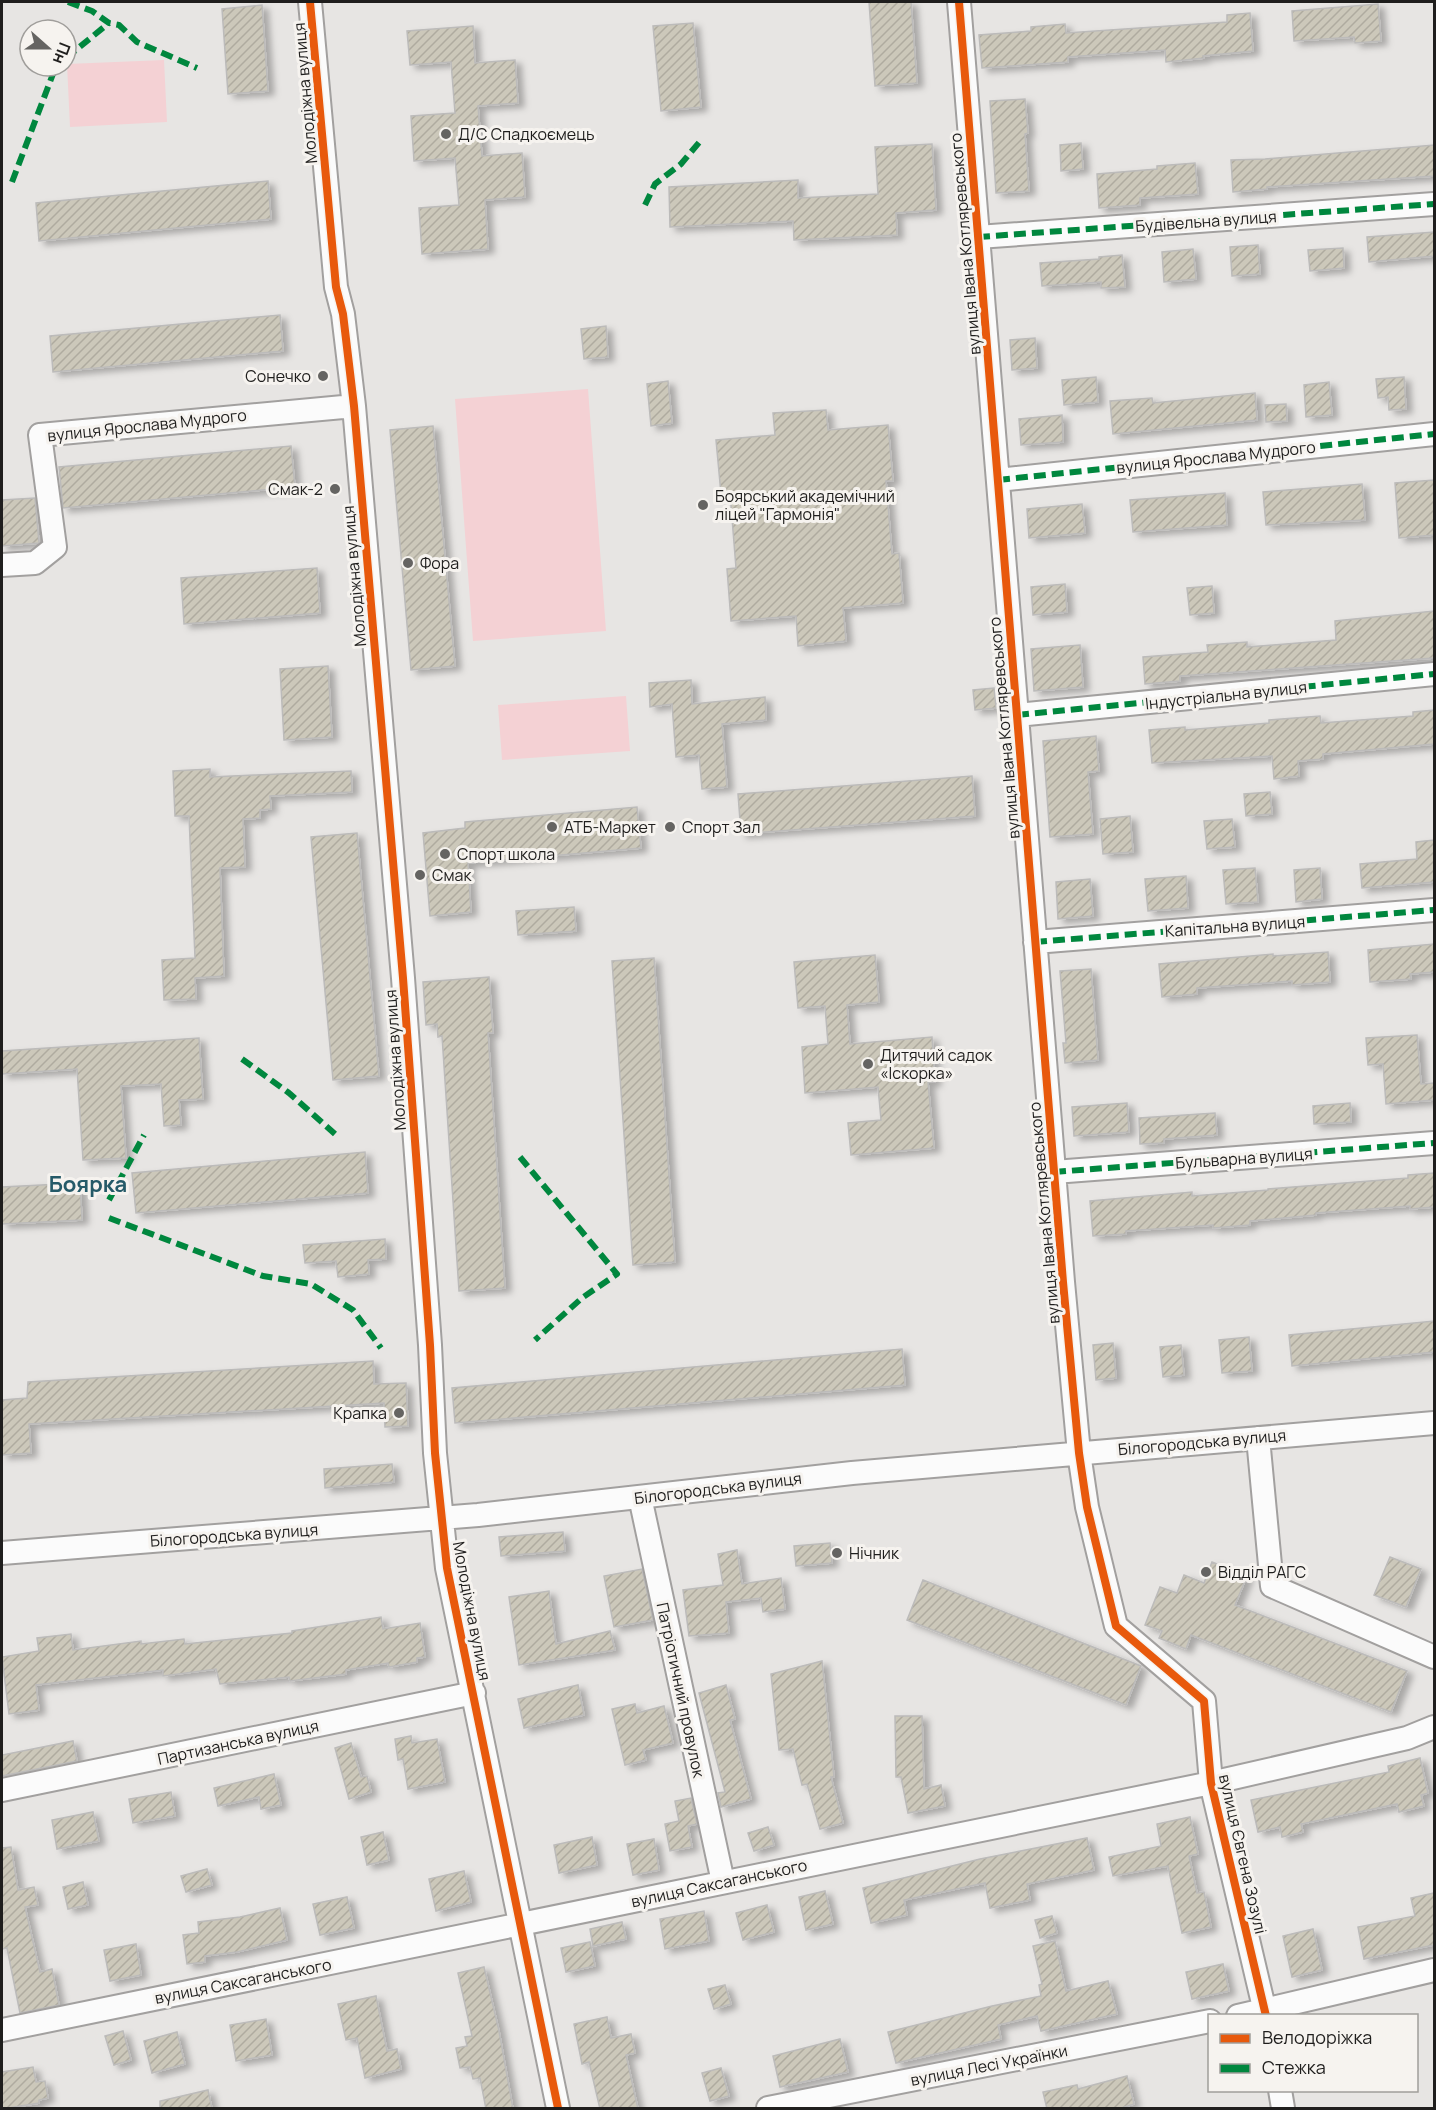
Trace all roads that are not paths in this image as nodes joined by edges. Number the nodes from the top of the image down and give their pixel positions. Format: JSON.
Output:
{"nodes":[{"id":1,"x":310,"y":2,"type":"edge"},
{"id":2,"x":961,"y":2,"type":"edge"},
{"id":3,"x":1434,"y":204,"type":"edge"},
{"id":4,"x":978,"y":237,"type":"junction"},
{"id":5,"x":354,"y":406,"type":"junction"},
{"id":6,"x":1434,"y":434,"type":"edge"},
{"id":7,"x":998,"y":480,"type":"junction"},
{"id":8,"x":2,"y":565,"type":"edge"},
{"id":9,"x":1434,"y":674,"type":"edge"},
{"id":10,"x":1017,"y":715,"type":"junction"},
{"id":11,"x":1434,"y":910,"type":"edge"},
{"id":12,"x":1035,"y":942,"type":"junction"},
{"id":13,"x":1434,"y":1143,"type":"edge"},
{"id":14,"x":1054,"y":1172,"type":"junction"},
{"id":15,"x":1434,"y":1423,"type":"edge"},
{"id":16,"x":1258,"y":1438,"type":"junction"},
{"id":17,"x":1079,"y":1453,"type":"junction"},
{"id":18,"x":640,"y":1497,"type":"junction"},
{"id":19,"x":442,"y":1518,"type":"junction"},
{"id":20,"x":2,"y":1553,"type":"edge"},
{"id":21,"x":1434,"y":1657,"type":"edge"},
{"id":22,"x":474,"y":1693,"type":"junction"},
{"id":23,"x":1434,"y":1727,"type":"edge"},
{"id":24,"x":1211,"y":1783,"type":"junction"},
{"id":25,"x":2,"y":1790,"type":"edge"},
{"id":26,"x":723,"y":1882,"type":"junction"},
{"id":27,"x":521,"y":1925,"type":"junction"},
{"id":28,"x":1434,"y":1970,"type":"edge"},
{"id":29,"x":1266,"y":2013,"type":"edge"},
{"id":30,"x":1208,"y":2021,"type":"edge"},
{"id":31,"x":2,"y":2030,"type":"edge"},
{"id":32,"x":1280,"y":2092,"type":"edge"},
{"id":33,"x":558,"y":2109,"type":"edge"},
{"id":34,"x":768,"y":2109,"type":"edge"},
{"id":35,"x":1283,"y":2109,"type":"edge"}],
"edges":[{"from":1,"to":5,"type":"street","name":"Молодіжна вулиця"},
{"from":2,"to":4,"type":"street","name":"вулиця Івана Котляревського"},
{"from":3,"to":4,"type":"street","name":"Будівельна вулиця"},
{"from":4,"to":7,"type":"street","name":"вулиця Івана Котляревського"},
{"from":5,"to":8,"type":"street","name":"вулиця Ярослава Мудрого"},
{"from":5,"to":19,"type":"street","name":"Молодіжна вулиця"},
{"from":6,"to":7,"type":"street","name":"вулиця Ярослава Мудрого"},
{"from":7,"to":10,"type":"street","name":"вулиця Івана Котляревського"},
{"from":9,"to":10,"type":"street","name":"Індустріальна вулиця"},
{"from":10,"to":12,"type":"street","name":"вулиця Івана Котляревського"},
{"from":11,"to":12,"type":"street","name":"Капітальна вулиця"},
{"from":12,"to":14,"type":"street","name":"вулиця Івана Котляревського"},
{"from":13,"to":14,"type":"street","name":"Бульварна вулиця"},
{"from":14,"to":17,"type":"street","name":"вулиця Івана Котляревського"},
{"from":15,"to":16,"type":"street","name":"Білогородська вулиця"},
{"from":16,"to":17,"type":"street","name":"Білогородська вулиця"},
{"from":16,"to":21,"type":"street"},
{"from":17,"to":18,"type":"street","name":"Білогородська вулиця"},
{"from":17,"to":24,"type":"street","name":"вулиця Євгена Зозулі"},
{"from":18,"to":19,"type":"street","name":"Білогородська вулиця"},
{"from":18,"to":26,"type":"street","name":"Патріотичний провулок"},
{"from":19,"to":20,"type":"street","name":"Білогородська вулиця"},
{"from":19,"to":22,"type":"street","name":"Молодіжна вулиця"},
{"from":22,"to":25,"type":"street","name":"Партизанська вулиця"},
{"from":22,"to":27,"type":"street","name":"Молодіжна вулиця"},
{"from":23,"to":24,"type":"street","name":"вулиця Саксаганського"},
{"from":24,"to":26,"type":"street","name":"вулиця Саксаганського"},
{"from":24,"to":29,"type":"street","name":"вулиця Євгена Зозулі"},
{"from":26,"to":27,"type":"street","name":"вулиця Саксаганського"},
{"from":27,"to":31,"type":"street","name":"вулиця Саксаганського"},
{"from":27,"to":33,"type":"street","name":"Молодіжна вулиця"},
{"from":28,"to":29,"type":"street"},
{"from":30,"to":34,"type":"street","name":"вулиця Лесі Українки"},
{"from":32,"to":35,"type":"street"}]}
